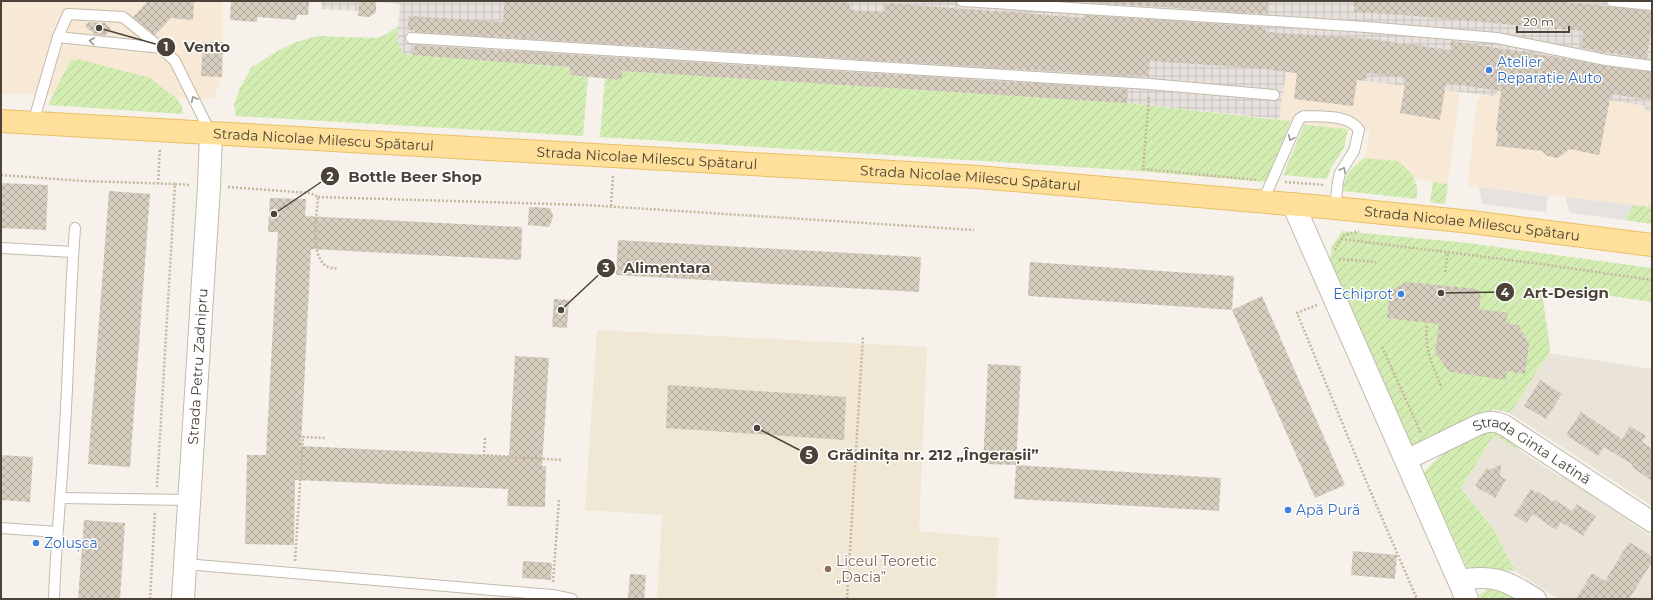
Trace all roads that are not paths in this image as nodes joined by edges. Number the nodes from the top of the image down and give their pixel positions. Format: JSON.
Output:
{"nodes":[{"id":1,"x":962,"y":1,"type":"edge"},
{"id":2,"x":1612,"y":1,"type":"edge"},
{"id":3,"x":1652,"y":5,"type":"edge"},
{"id":4,"x":58,"y":37,"type":"junction"},
{"id":5,"x":411,"y":38,"type":"dead end"},
{"id":6,"x":161,"y":48,"type":"junction"},
{"id":7,"x":1652,"y":66,"type":"edge"},
{"id":8,"x":1274,"y":95,"type":"dead end"},
{"id":9,"x":1,"y":121,"type":"edge"},
{"id":10,"x":33,"y":123,"type":"junction"},
{"id":11,"x":211,"y":134,"type":"junction"},
{"id":12,"x":1263,"y":202,"type":"junction"},
{"id":13,"x":1292,"y":204,"type":"junction"},
{"id":14,"x":1335,"y":208,"type":"junction"},
{"id":15,"x":75,"y":228,"type":"dead end"},
{"id":16,"x":1652,"y":245,"type":"edge"},
{"id":17,"x":1,"y":248,"type":"edge"},
{"id":18,"x":73,"y":252,"type":"junction"},
{"id":19,"x":1406,"y":460,"type":"junction"},
{"id":20,"x":61,"y":498,"type":"junction"},
{"id":21,"x":189,"y":500,"type":"junction"},
{"id":22,"x":1652,"y":522,"type":"edge"},
{"id":23,"x":1,"y":528,"type":"edge"},
{"id":24,"x":57,"y":532,"type":"junction"},
{"id":25,"x":185,"y":564,"type":"junction"},
{"id":26,"x":1462,"y":589,"type":"edge"},
{"id":27,"x":54,"y":599,"type":"edge"},
{"id":28,"x":183,"y":599,"type":"edge"},
{"id":29,"x":572,"y":599,"type":"edge"},
{"id":30,"x":1536,"y":599,"type":"edge"}],
"edges":[{"from":1,"to":7,"type":"lane"},
{"from":2,"to":3,"type":"lane"},
{"from":6,"to":4,"type":"lane","one_way":true},
{"from":4,"to":6,"type":"lane"},
{"from":4,"to":10,"type":"lane"},
{"from":5,"to":8,"type":"lane"},
{"from":11,"to":6,"type":"lane","one_way":true},
{"from":9,"to":10,"type":"main road","name":"Strada Nicolae Milescu Spătarul"},
{"from":10,"to":11,"type":"main road","name":"Strada Nicolae Milescu Spătarul"},
{"from":11,"to":12,"type":"main road","name":"Strada Nicolae Milescu Spătarul"},
{"from":11,"to":21,"type":"street","name":"Strada Petru Zadnipru"},
{"from":12,"to":13,"type":"main road","name":"Strada Nicolae Milescu Spătarul"},
{"from":14,"to":12,"type":"lane","one_way":true},
{"from":13,"to":14,"type":"main road","name":"Strada Nicolae Milescu Spătaru"},
{"from":13,"to":19,"type":"street"},
{"from":14,"to":16,"type":"main road","name":"Strada Nicolae Milescu Spătaru"},
{"from":15,"to":18,"type":"lane"},
{"from":17,"to":18,"type":"lane"},
{"from":18,"to":20,"type":"lane"},
{"from":19,"to":22,"type":"street","name":"Strada Ginta Latină"},
{"from":19,"to":26,"type":"street"},
{"from":20,"to":21,"type":"lane"},
{"from":20,"to":24,"type":"lane"},
{"from":21,"to":25,"type":"street","name":"Strada Petru Zadnipru"},
{"from":23,"to":24,"type":"lane"},
{"from":24,"to":27,"type":"lane"},
{"from":25,"to":28,"type":"street","name":"Strada Petru Zadnipru"},
{"from":25,"to":29,"type":"lane"},
{"from":26,"to":30,"type":"street"}]}
